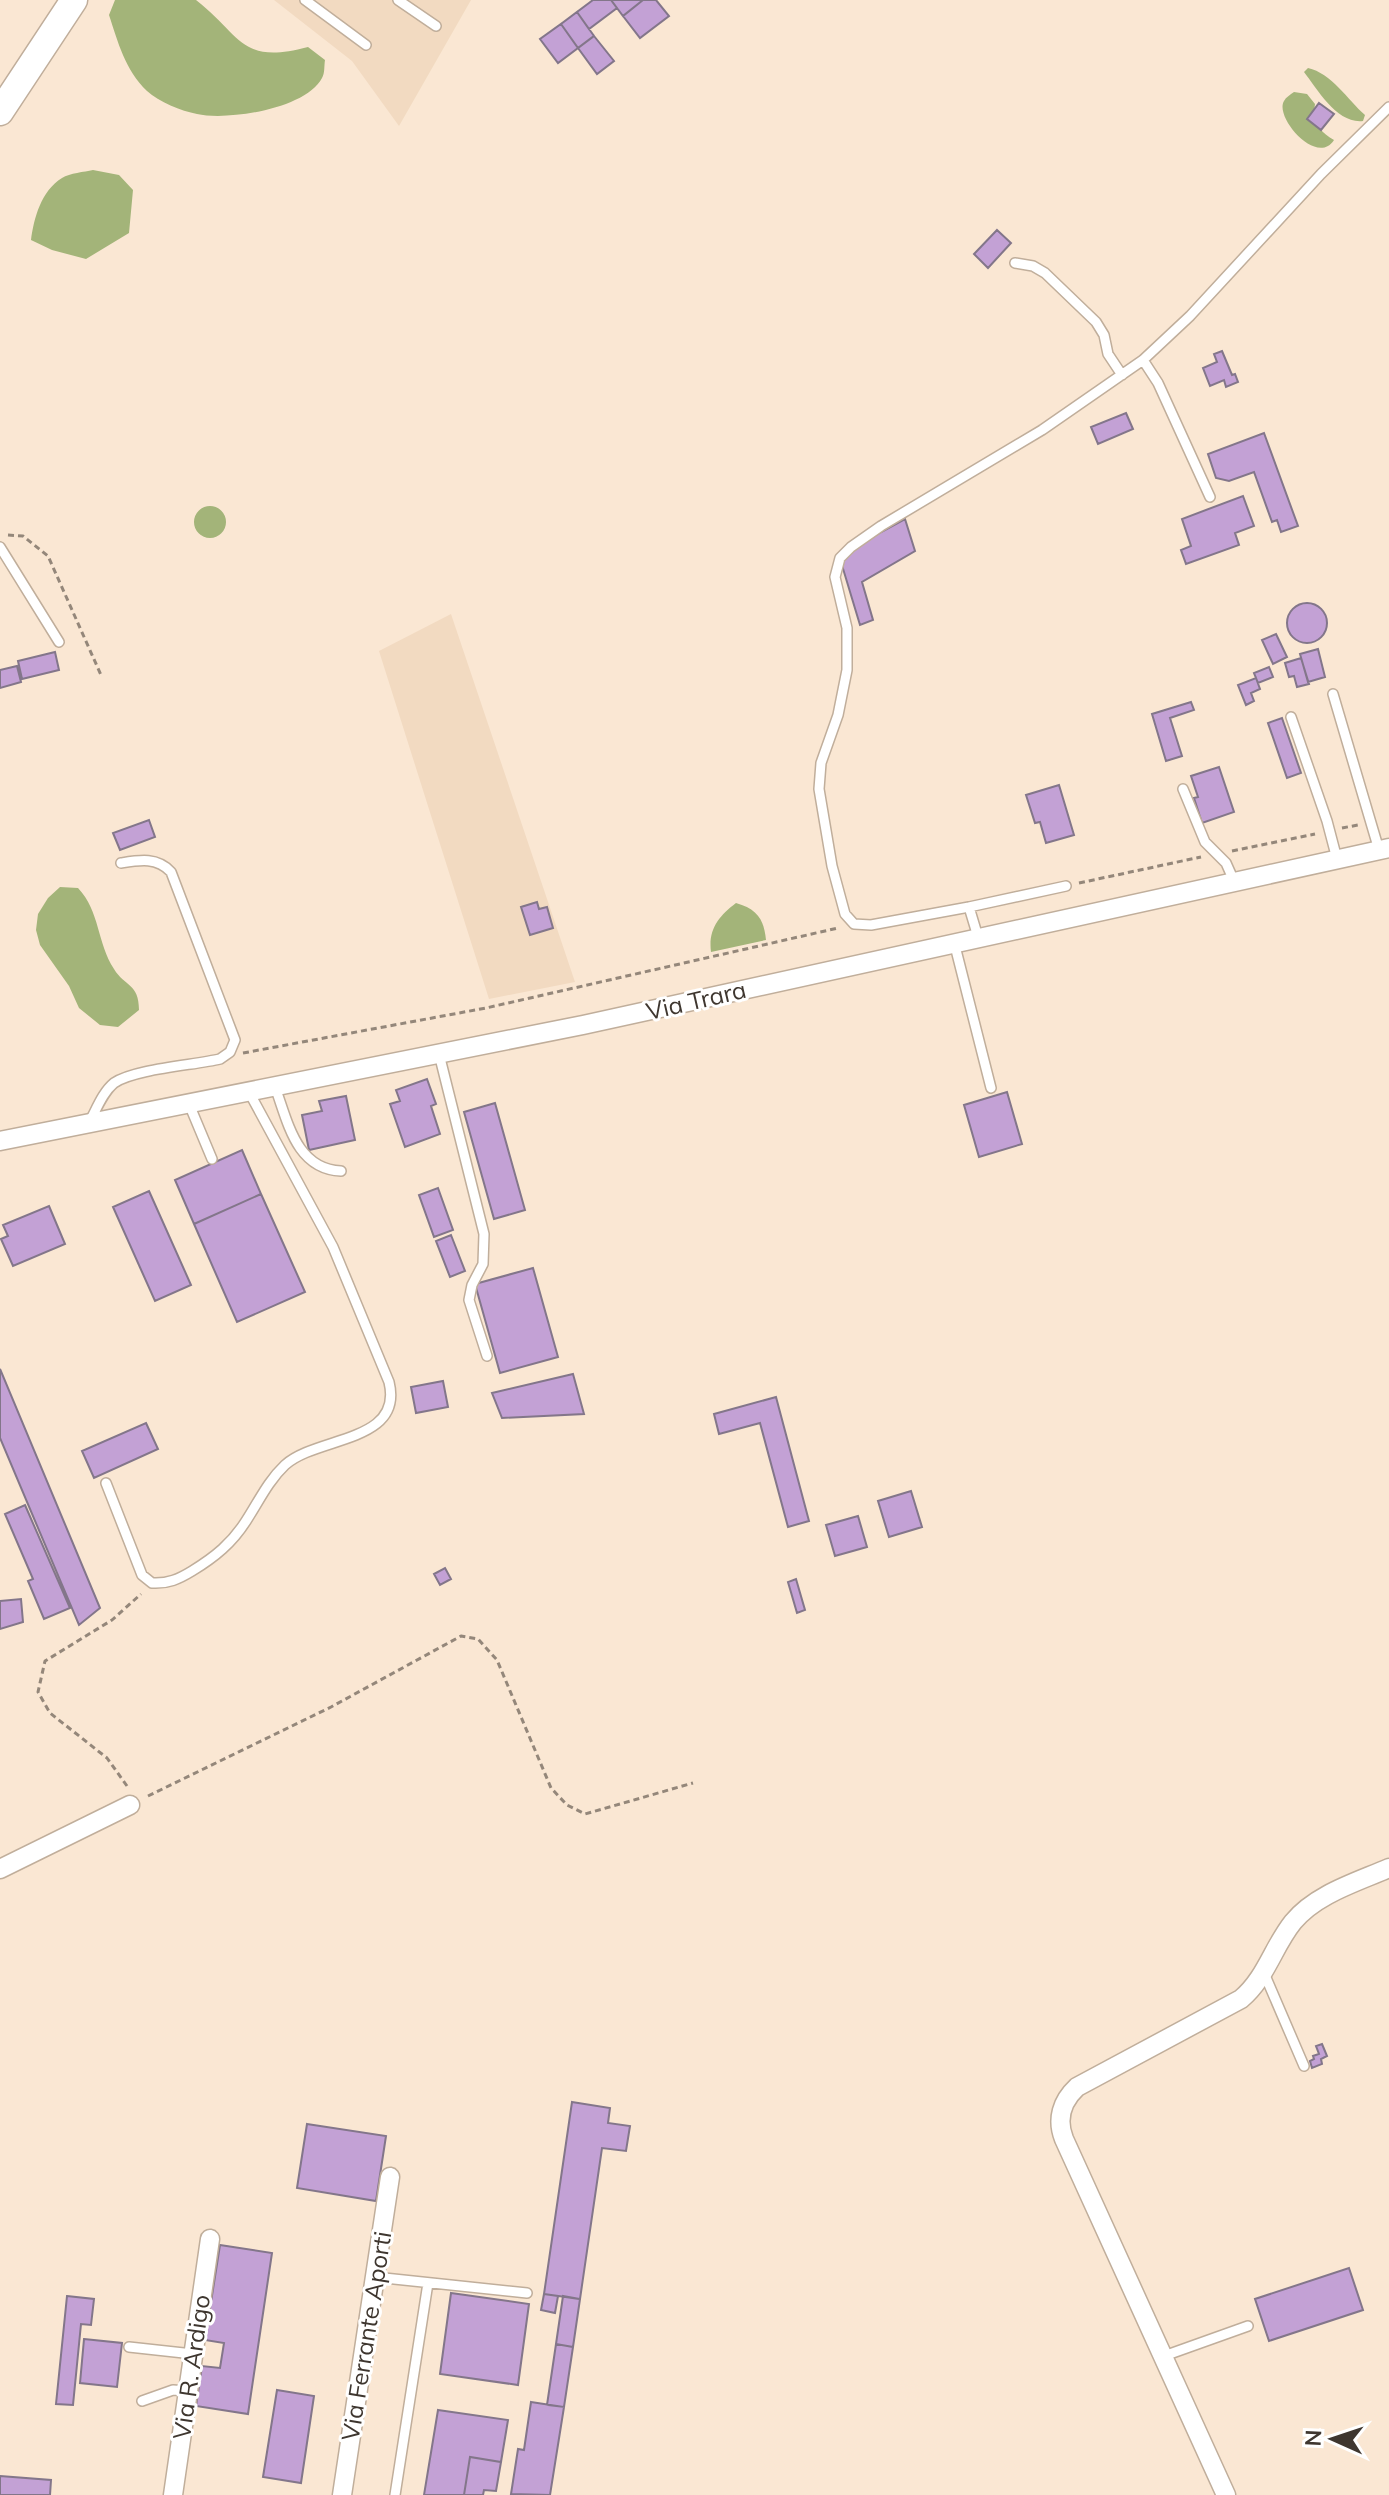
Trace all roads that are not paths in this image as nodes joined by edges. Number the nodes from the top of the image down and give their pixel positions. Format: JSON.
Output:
{"nodes":[{"id":1,"x":74,"y":0,"type":"edge"},
{"id":2,"x":305,"y":0,"type":"edge"},
{"id":3,"x":398,"y":0,"type":"edge"},
{"id":4,"x":436,"y":26,"type":"dead end"},
{"id":5,"x":366,"y":45,"type":"dead end"},
{"id":6,"x":1389,"y":107,"type":"edge"},
{"id":7,"x":0,"y":112,"type":"edge"},
{"id":8,"x":1015,"y":263,"type":"dead end"},
{"id":9,"x":1143,"y":360,"type":"junction"},
{"id":10,"x":1122,"y":375,"type":"junction"},
{"id":11,"x":1210,"y":497,"type":"dead end"},
{"id":12,"x":0,"y":547,"type":"edge"},
{"id":13,"x":59,"y":642,"type":"dead end"},
{"id":14,"x":1333,"y":694,"type":"dead end"},
{"id":15,"x":1291,"y":717,"type":"dead end"},
{"id":16,"x":1183,"y":789,"type":"dead end"},
{"id":17,"x":1384,"y":849,"type":"edge"},
{"id":18,"x":1337,"y":859,"type":"junction"},
{"id":19,"x":121,"y":863,"type":"dead end"},
{"id":20,"x":1234,"y":881,"type":"junction"},
{"id":21,"x":1066,"y":886,"type":"dead end"},
{"id":22,"x":969,"y":907,"type":"junction"},
{"id":23,"x":978,"y":937,"type":"junction"},
{"id":24,"x":954,"y":942,"type":"junction"},
{"id":25,"x":439,"y":1054,"type":"junction"},
{"id":26,"x":275,"y":1087,"type":"junction"},
{"id":27,"x":991,"y":1088,"type":"dead end"},
{"id":28,"x":249,"y":1092,"type":"junction"},
{"id":29,"x":189,"y":1104,"type":"junction"},
{"id":30,"x":89,"y":1124,"type":"junction"},
{"id":31,"x":0,"y":1141,"type":"edge"},
{"id":32,"x":212,"y":1159,"type":"dead end"},
{"id":33,"x":341,"y":1171,"type":"dead end"},
{"id":34,"x":487,"y":1356,"type":"dead end"},
{"id":35,"x":106,"y":1483,"type":"dead end"},
{"id":36,"x":130,"y":1805,"type":"road end"},
{"id":37,"x":1389,"y":1868,"type":"edge"},
{"id":38,"x":0,"y":1869,"type":"edge"},
{"id":39,"x":1264,"y":1973,"type":"junction"},
{"id":40,"x":1304,"y":2066,"type":"dead end"},
{"id":41,"x":390,"y":2177,"type":"dead end"},
{"id":42,"x":210,"y":2239,"type":"dead end"},
{"id":43,"x":375,"y":2277,"type":"junction"},
{"id":44,"x":428,"y":2283,"type":"junction"},
{"id":45,"x":527,"y":2293,"type":"dead end"},
{"id":46,"x":1248,"y":2326,"type":"dead end"},
{"id":47,"x":129,"y":2347,"type":"dead end"},
{"id":48,"x":193,"y":2354,"type":"junction"},
{"id":49,"x":1164,"y":2356,"type":"junction"},
{"id":50,"x":188,"y":2391,"type":"junction"},
{"id":51,"x":142,"y":2401,"type":"dead end"},
{"id":52,"x":173,"y":2495,"type":"edge"},
{"id":53,"x":342,"y":2495,"type":"edge"},
{"id":54,"x":395,"y":2495,"type":"edge"},
{"id":55,"x":1226,"y":2495,"type":"edge"}],
"edges":[{"from":1,"to":7,"type":"main road"},
{"from":2,"to":5,"type":"lane"},
{"from":3,"to":4,"type":"lane"},
{"from":6,"to":9,"type":"lane"},
{"from":8,"to":10,"type":"lane"},
{"from":9,"to":10,"type":"lane"},
{"from":9,"to":11,"type":"lane"},
{"from":10,"to":22,"type":"lane"},
{"from":12,"to":13,"type":"lane"},
{"from":14,"to":17,"type":"lane"},
{"from":15,"to":18,"type":"lane"},
{"from":16,"to":20,"type":"lane"},
{"from":17,"to":18,"type":"street","name":"Via Trara"},
{"from":18,"to":20,"type":"street","name":"Via Trara"},
{"from":19,"to":30,"type":"lane"},
{"from":20,"to":23,"type":"street","name":"Via Trara"},
{"from":21,"to":22,"type":"lane"},
{"from":22,"to":23,"type":"lane"},
{"from":23,"to":24,"type":"street","name":"Via Trara"},
{"from":24,"to":25,"type":"street","name":"Via Trara"},
{"from":24,"to":27,"type":"lane"},
{"from":25,"to":26,"type":"street","name":"Via Trara"},
{"from":25,"to":34,"type":"lane"},
{"from":26,"to":28,"type":"street","name":"Via Trara"},
{"from":26,"to":33,"type":"lane"},
{"from":28,"to":29,"type":"street","name":"Via Trara"},
{"from":28,"to":35,"type":"lane"},
{"from":29,"to":30,"type":"street","name":"Via Trara"},
{"from":29,"to":32,"type":"lane"},
{"from":30,"to":31,"type":"street","name":"Via Trara"},
{"from":36,"to":38,"type":"street"},
{"from":37,"to":39,"type":"street"},
{"from":39,"to":40,"type":"lane"},
{"from":39,"to":49,"type":"street"},
{"from":41,"to":43,"type":"street","name":"Via Ferrante Aporti"},
{"from":42,"to":48,"type":"street","name":"Via R. Ardigo"},
{"from":43,"to":44,"type":"lane"},
{"from":43,"to":53,"type":"street","name":"Via Ferrante Aporti"},
{"from":44,"to":45,"type":"lane"},
{"from":44,"to":54,"type":"lane"},
{"from":46,"to":49,"type":"lane"},
{"from":47,"to":48,"type":"lane"},
{"from":48,"to":50,"type":"street","name":"Via R. Ardigo"},
{"from":49,"to":55,"type":"street"},
{"from":50,"to":51,"type":"lane"},
{"from":50,"to":52,"type":"street","name":"Via R. Ardigo"}]}
